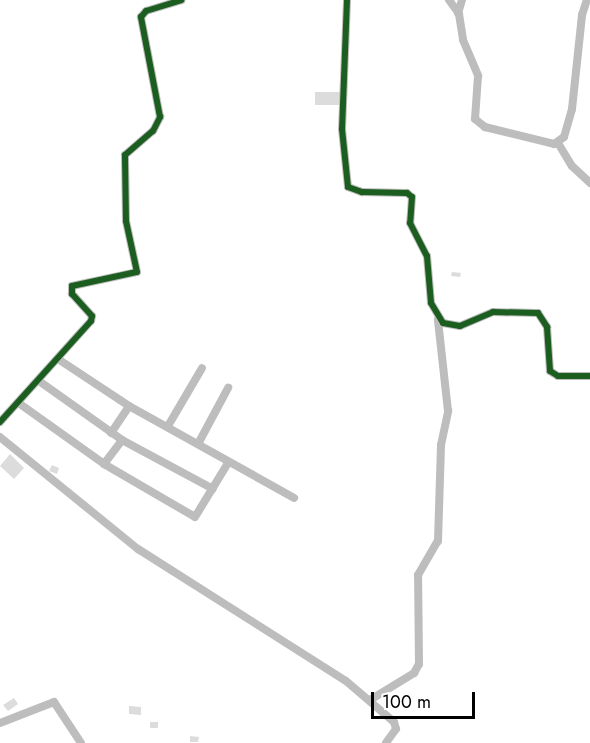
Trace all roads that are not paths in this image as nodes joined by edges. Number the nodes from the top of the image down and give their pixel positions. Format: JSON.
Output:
{"nodes":[{"id":1,"x":181,"y":0,"type":"edge"},
{"id":2,"x":347,"y":0,"type":"edge"},
{"id":3,"x":449,"y":0,"type":"edge"},
{"id":4,"x":462,"y":0,"type":"edge"},
{"id":5,"x":587,"y":0,"type":"edge"},
{"id":6,"x":458,"y":13,"type":"junction"},
{"id":7,"x":558,"y":143,"type":"junction"},
{"id":8,"x":590,"y":183,"type":"edge"},
{"id":9,"x":438,"y":319,"type":"junction"},
{"id":10,"x":58,"y":359,"type":"junction"},
{"id":11,"x":202,"y":368,"type":"dead end"},
{"id":12,"x":590,"y":376,"type":"edge"},
{"id":13,"x":39,"y":381,"type":"junction"},
{"id":14,"x":228,"y":388,"type":"dead end"},
{"id":15,"x":20,"y":404,"type":"junction"},
{"id":16,"x":129,"y":405,"type":"junction"},
{"id":17,"x":0,"y":422,"type":"edge"},
{"id":18,"x":168,"y":426,"type":"junction"},
{"id":19,"x":111,"y":433,"type":"junction"},
{"id":20,"x":0,"y":437,"type":"edge"},
{"id":21,"x":122,"y":440,"type":"junction"},
{"id":22,"x":198,"y":444,"type":"junction"},
{"id":23,"x":228,"y":463,"type":"junction"},
{"id":24,"x":104,"y":464,"type":"junction"},
{"id":25,"x":213,"y":489,"type":"junction"},
{"id":26,"x":294,"y":498,"type":"dead end"},
{"id":27,"x":370,"y":700,"type":"junction"},
{"id":28,"x":0,"y":723,"type":"edge"},
{"id":29,"x":81,"y":743,"type":"edge"},
{"id":30,"x":386,"y":743,"type":"edge"}],
"edges":[{"from":1,"to":10,"type":"street"},
{"from":2,"to":9,"type":"street"},
{"from":3,"to":6,"type":"street"},
{"from":4,"to":6,"type":"street"},
{"from":5,"to":7,"type":"street"},
{"from":6,"to":7,"type":"street"},
{"from":7,"to":8,"type":"street"},
{"from":9,"to":12,"type":"street"},
{"from":9,"to":27,"type":"street"},
{"from":10,"to":13,"type":"street"},
{"from":10,"to":16,"type":"street"},
{"from":11,"to":18,"type":"street"},
{"from":13,"to":15,"type":"street"},
{"from":13,"to":19,"type":"street"},
{"from":14,"to":22,"type":"street"},
{"from":15,"to":17,"type":"street"},
{"from":15,"to":24,"type":"street"},
{"from":16,"to":18,"type":"street"},
{"from":16,"to":19,"type":"street"},
{"from":18,"to":22,"type":"street"},
{"from":19,"to":21,"type":"street"},
{"from":20,"to":27,"type":"street"},
{"from":21,"to":24,"type":"street"},
{"from":21,"to":25,"type":"street"},
{"from":22,"to":23,"type":"street"},
{"from":23,"to":25,"type":"street"},
{"from":23,"to":26,"type":"street"},
{"from":24,"to":25,"type":"street"},
{"from":27,"to":30,"type":"street"},
{"from":28,"to":29,"type":"street"}]}
